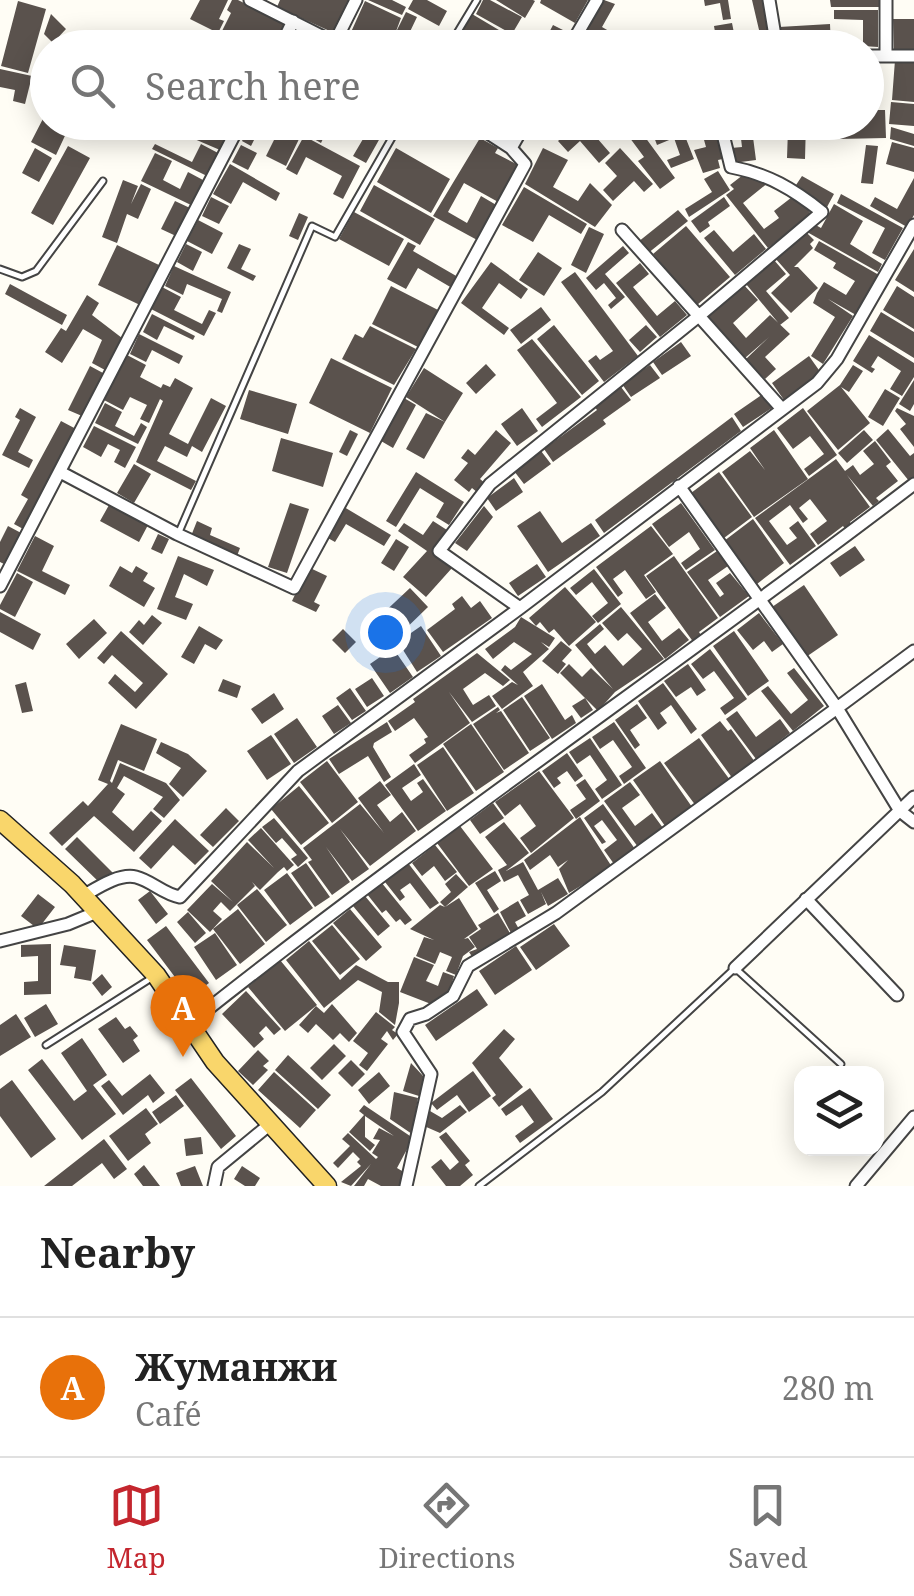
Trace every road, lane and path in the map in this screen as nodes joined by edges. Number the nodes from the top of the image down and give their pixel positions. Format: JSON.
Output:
{"nodes":[{"id":1,"x":250,"y":0,"type":"edge"},
{"id":2,"x":356,"y":0,"type":"edge"},
{"id":3,"x":477,"y":0,"type":"edge"},
{"id":4,"x":597,"y":0,"type":"edge"},
{"id":5,"x":769,"y":0,"type":"edge"},
{"id":6,"x":886,"y":0,"type":"edge"},
{"id":7,"x":293,"y":21,"type":"junction"},
{"id":8,"x":289,"y":30,"type":"edge"},
{"id":9,"x":311,"y":30,"type":"edge"},
{"id":10,"x":345,"y":30,"type":"edge"},
{"id":11,"x":459,"y":30,"type":"edge"},
{"id":12,"x":578,"y":30,"type":"edge"},
{"id":13,"x":774,"y":30,"type":"edge"},
{"id":14,"x":886,"y":56,"type":"joint"},
{"id":15,"x":914,"y":56,"type":"edge"},
{"id":16,"x":232,"y":140,"type":"edge"},
{"id":17,"x":390,"y":140,"type":"edge"},
{"id":18,"x":499,"y":140,"type":"edge"},
{"id":19,"x":516,"y":140,"type":"edge"},
{"id":20,"x":724,"y":140,"type":"edge"},
{"id":21,"x":511,"y":148,"type":"junction"},
{"id":22,"x":103,"y":181,"type":"dead end"},
{"id":23,"x":914,"y":227,"type":"edge"},
{"id":24,"x":622,"y":230,"type":"dead end"},
{"id":25,"x":0,"y":269,"type":"edge"},
{"id":26,"x":700,"y":315,"type":"junction"},
{"id":27,"x":782,"y":409,"type":"junction"},
{"id":28,"x":62,"y":472,"type":"junction"},
{"id":29,"x":914,"y":484,"type":"edge"},
{"id":30,"x":679,"y":486,"type":"junction"},
{"id":31,"x":178,"y":534,"type":"junction"},
{"id":32,"x":0,"y":586,"type":"edge"},
{"id":33,"x":763,"y":600,"type":"junction"},
{"id":34,"x":520,"y":608,"type":"junction"},
{"id":35,"x":914,"y":651,"type":"edge"},
{"id":36,"x":837,"y":708,"type":"junction"},
{"id":37,"x":914,"y":796,"type":"edge"},
{"id":38,"x":900,"y":810,"type":"junction"},
{"id":39,"x":0,"y":820,"type":"edge"},
{"id":40,"x":914,"y":822,"type":"edge"},
{"id":41,"x":83,"y":896,"type":"junction"},
{"id":42,"x":806,"y":899,"type":"junction"},
{"id":43,"x":97,"y":912,"type":"junction"},
{"id":44,"x":0,"y":940,"type":"edge"},
{"id":45,"x":735,"y":968,"type":"junction"},
{"id":46,"x":156,"y":975,"type":"junction"},
{"id":47,"x":897,"y":995,"type":"dead end"},
{"id":48,"x":189,"y":1024,"type":"junction"},
{"id":49,"x":46,"y":1046,"type":"dead end"},
{"id":50,"x":841,"y":1064,"type":"dead end"},
{"id":51,"x":914,"y":1117,"type":"edge"},
{"id":52,"x":270,"y":1125,"type":"junction"},
{"id":53,"x":214,"y":1186,"type":"edge"},
{"id":54,"x":327,"y":1186,"type":"edge"},
{"id":55,"x":406,"y":1186,"type":"edge"},
{"id":56,"x":479,"y":1186,"type":"edge"},
{"id":57,"x":856,"y":1186,"type":"edge"}],
"edges":[{"from":1,"to":7,"type":"street"},
{"from":2,"to":10,"type":"street"},
{"from":3,"to":11,"type":"lane"},
{"from":4,"to":12,"type":"street"},
{"from":5,"to":13,"type":"street"},
{"from":6,"to":14,"type":"street"},
{"from":7,"to":8,"type":"street"},
{"from":7,"to":9,"type":"street"},
{"from":14,"to":15,"type":"street"},
{"from":16,"to":28,"type":"street"},
{"from":17,"to":31,"type":"lane"},
{"from":18,"to":21,"type":"street"},
{"from":19,"to":21,"type":"street"},
{"from":20,"to":26,"type":"street"},
{"from":21,"to":31,"type":"street"},
{"from":22,"to":25,"type":"lane"},
{"from":23,"to":27,"type":"street"},
{"from":24,"to":26,"type":"street"},
{"from":26,"to":27,"type":"street"},
{"from":26,"to":34,"type":"street"},
{"from":27,"to":30,"type":"street"},
{"from":28,"to":31,"type":"street"},
{"from":28,"to":32,"type":"street"},
{"from":29,"to":33,"type":"street"},
{"from":30,"to":33,"type":"street"},
{"from":30,"to":34,"type":"street"},
{"from":33,"to":36,"type":"street"},
{"from":33,"to":48,"type":"street"},
{"from":34,"to":41,"type":"street"},
{"from":35,"to":36,"type":"street"},
{"from":36,"to":38,"type":"street"},
{"from":36,"to":55,"type":"street"},
{"from":37,"to":38,"type":"street"},
{"from":38,"to":40,"type":"street"},
{"from":38,"to":42,"type":"street"},
{"from":39,"to":41,"type":"main road"},
{"from":41,"to":43,"type":"main road"},
{"from":42,"to":45,"type":"street"},
{"from":42,"to":47,"type":"street"},
{"from":43,"to":44,"type":"street"},
{"from":43,"to":46,"type":"main road"},
{"from":45,"to":50,"type":"lane"},
{"from":45,"to":56,"type":"lane"},
{"from":46,"to":48,"type":"main road"},
{"from":46,"to":49,"type":"lane"},
{"from":48,"to":52,"type":"main road"},
{"from":51,"to":57,"type":"street"},
{"from":52,"to":53,"type":"street"},
{"from":52,"to":54,"type":"main road"}]}
